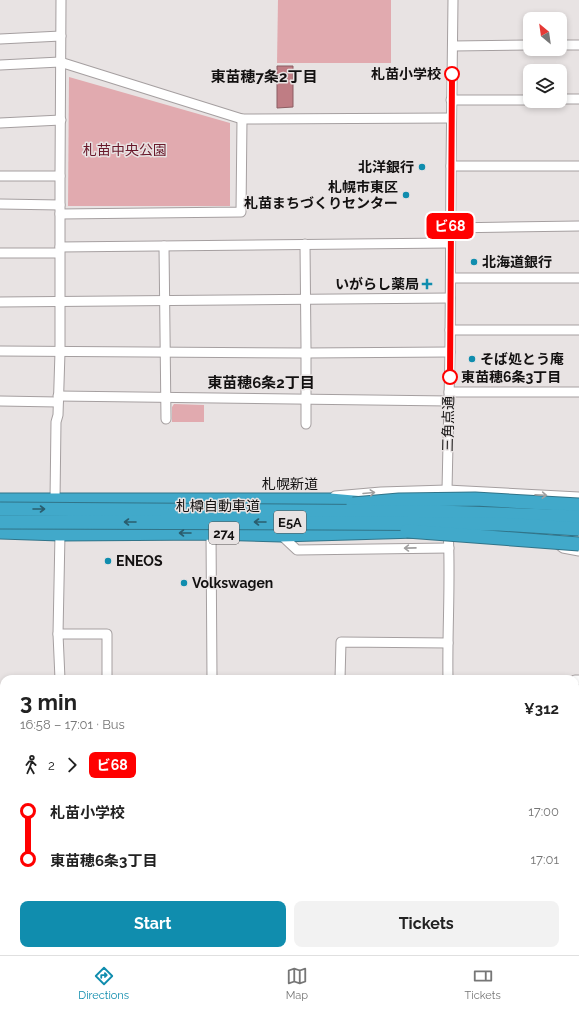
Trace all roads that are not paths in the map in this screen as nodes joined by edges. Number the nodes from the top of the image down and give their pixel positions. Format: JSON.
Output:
{"nodes":[{"id":1,"x":62,"y":0,"type":"edge"},
{"id":2,"x":453,"y":0,"type":"edge"},
{"id":3,"x":61,"y":36,"type":"junction"},
{"id":4,"x":0,"y":39,"type":"edge"},
{"id":5,"x":523,"y":45,"type":"edge"},
{"id":6,"x":567,"y":45,"type":"edge"},
{"id":7,"x":579,"y":45,"type":"edge"},
{"id":8,"x":453,"y":46,"type":"junction"},
{"id":9,"x":60,"y":62,"type":"junction"},
{"id":10,"x":0,"y":65,"type":"edge"},
{"id":11,"x":567,"y":99,"type":"edge"},
{"id":12,"x":579,"y":99,"type":"edge"},
{"id":13,"x":451,"y":100,"type":"junction"},
{"id":14,"x":523,"y":100,"type":"edge"},
{"id":15,"x":451,"y":118,"type":"junction"},
{"id":16,"x":242,"y":119,"type":"junction"},
{"id":17,"x":61,"y":120,"type":"junction"},
{"id":18,"x":0,"y":123,"type":"edge"},
{"id":19,"x":451,"y":166,"type":"junction"},
{"id":20,"x":579,"y":166,"type":"edge"},
{"id":21,"x":0,"y":176,"type":"edge"},
{"id":22,"x":60,"y":176,"type":"junction"},
{"id":23,"x":0,"y":204,"type":"edge"},
{"id":24,"x":60,"y":210,"type":"junction"},
{"id":25,"x":579,"y":226,"type":"edge"},
{"id":26,"x":450,"y":228,"type":"junction"},
{"id":27,"x":450,"y":243,"type":"junction"},
{"id":28,"x":305,"y":244,"type":"junction"},
{"id":29,"x":164,"y":246,"type":"junction"},
{"id":30,"x":60,"y":250,"type":"junction"},
{"id":31,"x":0,"y":253,"type":"edge"},
{"id":32,"x":450,"y":278,"type":"junction"},
{"id":33,"x":579,"y":278,"type":"edge"},
{"id":34,"x":450,"y":298,"type":"junction"},
{"id":35,"x":306,"y":299,"type":"junction"},
{"id":36,"x":165,"y":301,"type":"junction"},
{"id":37,"x":0,"y":302,"type":"edge"},
{"id":38,"x":60,"y":302,"type":"junction"},
{"id":39,"x":450,"y":330,"type":"junction"},
{"id":40,"x":579,"y":330,"type":"edge"},
{"id":41,"x":0,"y":351,"type":"edge"},
{"id":42,"x":60,"y":352,"type":"junction"},
{"id":43,"x":165,"y":352,"type":"junction"},
{"id":44,"x":450,"y":352,"type":"junction"},
{"id":45,"x":306,"y":353,"type":"junction"},
{"id":46,"x":579,"y":392,"type":"edge"},
{"id":47,"x":449,"y":397,"type":"junction"},
{"id":48,"x":166,"y":398,"type":"junction"},
{"id":49,"x":58,"y":399,"type":"junction"},
{"id":50,"x":307,"y":399,"type":"junction"},
{"id":51,"x":0,"y":401,"type":"edge"},
{"id":52,"x":166,"y":419,"type":"dead end"},
{"id":53,"x":306,"y":424,"type":"dead end"},
{"id":54,"x":447,"y":490,"type":"junction"},
{"id":55,"x":579,"y":497,"type":"edge"},
{"id":56,"x":0,"y":500,"type":"edge"},
{"id":57,"x":55,"y":500,"type":"junction"},
{"id":58,"x":288,"y":500,"type":"junction"},
{"id":59,"x":579,"y":505,"type":"edge"},
{"id":60,"x":0,"y":509,"type":"edge"},
{"id":61,"x":447,"y":510,"type":"junction"},
{"id":62,"x":298,"y":511,"type":"junction"},
{"id":63,"x":579,"y":517,"type":"edge"},
{"id":64,"x":579,"y":521,"type":"edge"},
{"id":65,"x":0,"y":522,"type":"edge"},
{"id":66,"x":305,"y":522,"type":"junction"},
{"id":67,"x":579,"y":529,"type":"edge"},
{"id":68,"x":448,"y":530,"type":"junction"},
{"id":69,"x":0,"y":532,"type":"edge"},
{"id":70,"x":542,"y":532,"type":"junction"},
{"id":71,"x":211,"y":533,"type":"junction"},
{"id":72,"x":579,"y":533,"type":"edge"},
{"id":73,"x":60,"y":534,"type":"junction"},
{"id":74,"x":280,"y":535,"type":"junction"},
{"id":75,"x":579,"y":544,"type":"edge"},
{"id":76,"x":449,"y":548,"type":"junction"},
{"id":77,"x":579,"y":551,"type":"edge"},
{"id":78,"x":58,"y":634,"type":"junction"},
{"id":79,"x":448,"y":643,"type":"junction"},
{"id":80,"x":60,"y":675,"type":"edge"},
{"id":81,"x":107,"y":675,"type":"edge"},
{"id":82,"x":212,"y":675,"type":"edge"},
{"id":83,"x":340,"y":675,"type":"edge"},
{"id":84,"x":448,"y":675,"type":"edge"}],
"edges":[{"from":1,"to":3,"type":"street"},
{"from":2,"to":8,"type":"street","name":"三角点通"},
{"from":3,"to":4,"type":"street"},
{"from":3,"to":9,"type":"street"},
{"from":5,"to":8,"type":"street"},
{"from":6,"to":7,"type":"street"},
{"from":8,"to":13,"type":"street","name":"三角点通"},
{"from":9,"to":10,"type":"street"},
{"from":9,"to":16,"type":"street"},
{"from":9,"to":17,"type":"street"},
{"from":11,"to":12,"type":"street"},
{"from":13,"to":14,"type":"street"},
{"from":13,"to":15,"type":"street","name":"三角点通"},
{"from":15,"to":16,"type":"street"},
{"from":15,"to":19,"type":"street","name":"三角点通"},
{"from":16,"to":24,"type":"street"},
{"from":17,"to":18,"type":"street"},
{"from":17,"to":22,"type":"street"},
{"from":19,"to":20,"type":"street"},
{"from":19,"to":26,"type":"street","name":"三角点通"},
{"from":21,"to":22,"type":"street"},
{"from":22,"to":24,"type":"street"},
{"from":23,"to":24,"type":"street"},
{"from":24,"to":30,"type":"street"},
{"from":25,"to":26,"type":"street"},
{"from":26,"to":27,"type":"street","name":"三角点通"},
{"from":27,"to":28,"type":"street"},
{"from":27,"to":32,"type":"street","name":"三角点通"},
{"from":28,"to":29,"type":"street"},
{"from":28,"to":35,"type":"street"},
{"from":29,"to":30,"type":"street"},
{"from":29,"to":36,"type":"street"},
{"from":30,"to":31,"type":"street"},
{"from":30,"to":38,"type":"street"},
{"from":32,"to":33,"type":"street"},
{"from":32,"to":34,"type":"street","name":"三角点通"},
{"from":34,"to":35,"type":"street"},
{"from":34,"to":39,"type":"street","name":"三角点通"},
{"from":35,"to":36,"type":"street"},
{"from":35,"to":45,"type":"street"},
{"from":36,"to":38,"type":"street"},
{"from":36,"to":43,"type":"street"},
{"from":37,"to":38,"type":"street"},
{"from":38,"to":42,"type":"street"},
{"from":39,"to":40,"type":"street"},
{"from":39,"to":44,"type":"street","name":"三角点通"},
{"from":41,"to":42,"type":"street"},
{"from":42,"to":43,"type":"street"},
{"from":42,"to":49,"type":"street"},
{"from":43,"to":45,"type":"street"},
{"from":43,"to":48,"type":"street"},
{"from":44,"to":45,"type":"street"},
{"from":44,"to":47,"type":"street","name":"三角点通"},
{"from":45,"to":50,"type":"street"},
{"from":46,"to":47,"type":"street"},
{"from":47,"to":50,"type":"street"},
{"from":47,"to":54,"type":"street","name":"三角点通"},
{"from":48,"to":49,"type":"street"},
{"from":48,"to":50,"type":"street"},
{"from":48,"to":52,"type":"street"},
{"from":49,"to":51,"type":"street"},
{"from":49,"to":57,"type":"street"},
{"from":50,"to":53,"type":"street"},
{"from":54,"to":55,"type":"street","one_way":true},
{"from":58,"to":54,"type":"street","one_way":true},
{"from":54,"to":61,"type":"street","name":"三角点通"},
{"from":56,"to":57,"type":"highway","name":"札幌新道"},
{"from":57,"to":58,"type":"highway","name":"札幌新道"},
{"from":58,"to":61,"type":"highway","name":"札幌新道"},
{"from":59,"to":62,"type":"highway","bridge":true},
{"from":60,"to":62,"type":"highway","name":"札樽自動車道","number":"E5A","one_way":true,"bridge":true},
{"from":61,"to":64,"type":"highway","name":"札幌新道"},
{"from":61,"to":68,"type":"street","name":"三角点通"},
{"from":62,"to":63,"type":"highway","name":"札樽自動車道","number":"E5A","bridge":true},
{"from":66,"to":65,"type":"highway","name":"札樽自動車道","number":"E5A","one_way":true,"bridge":true},
{"from":66,"to":67,"type":"highway","name":"札樽自動車道","number":"E5A","bridge":true},
{"from":66,"to":75,"type":"highway","bridge":true},
{"from":68,"to":70,"type":"highway","number":"274"},
{"from":68,"to":74,"type":"highway","number":"274"},
{"from":68,"to":76,"type":"street","name":"三角点通"},
{"from":69,"to":73,"type":"highway","number":"274"},
{"from":70,"to":72,"type":"highway","number":"274"},
{"from":70,"to":77,"type":"street"},
{"from":71,"to":73,"type":"highway","number":"274","one_way":true},
{"from":71,"to":74,"type":"highway","number":"274"},
{"from":71,"to":82,"type":"street"},
{"from":73,"to":78,"type":"street"},
{"from":76,"to":74,"type":"street","one_way":true},
{"from":76,"to":79,"type":"street","name":"三角点通"},
{"from":78,"to":80,"type":"street"},
{"from":78,"to":81,"type":"street"},
{"from":79,"to":83,"type":"street"},
{"from":79,"to":84,"type":"street","name":"三角点通"}]}
